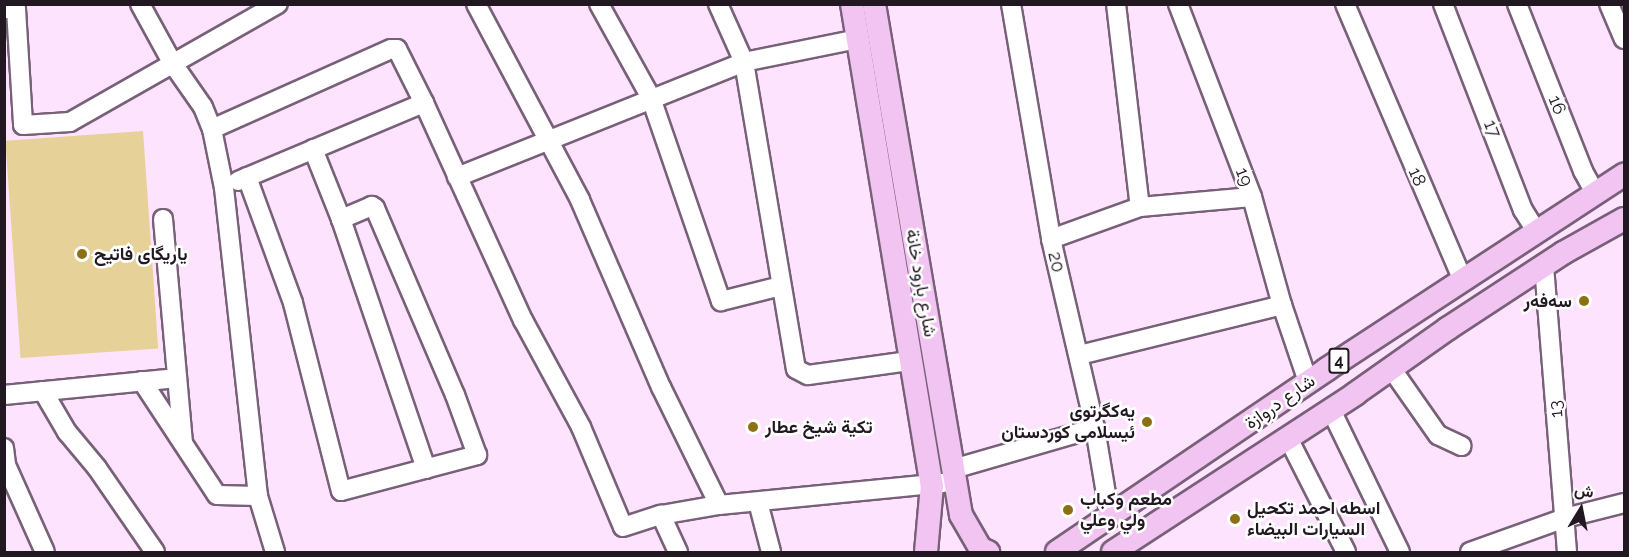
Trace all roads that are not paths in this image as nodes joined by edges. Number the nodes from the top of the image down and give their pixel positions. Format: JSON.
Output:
{"nodes":[{"id":1,"x":140,"y":4,"type":"edge"},
{"id":2,"x":278,"y":4,"type":"edge"},
{"id":3,"x":477,"y":4,"type":"edge"},
{"id":4,"x":599,"y":4,"type":"edge"},
{"id":5,"x":718,"y":4,"type":"edge"},
{"id":6,"x":852,"y":4,"type":"edge"},
{"id":7,"x":874,"y":4,"type":"edge"},
{"id":8,"x":1011,"y":4,"type":"edge"},
{"id":9,"x":1116,"y":4,"type":"edge"},
{"id":10,"x":1178,"y":4,"type":"edge"},
{"id":11,"x":1345,"y":4,"type":"edge"},
{"id":12,"x":1443,"y":4,"type":"edge"},
{"id":13,"x":1610,"y":4,"type":"edge"},
{"id":14,"x":4,"y":9,"type":"edge"},
{"id":15,"x":1520,"y":10,"type":"edge"},
{"id":16,"x":858,"y":39,"type":"junction"},
{"id":17,"x":1624,"y":39,"type":"edge"},
{"id":18,"x":744,"y":62,"type":"junction"},
{"id":19,"x":172,"y":64,"type":"junction"},
{"id":20,"x":651,"y":98,"type":"junction"},
{"id":21,"x":424,"y":103,"type":"junction"},
{"id":22,"x":212,"y":129,"type":"junction"},
{"id":23,"x":550,"y":139,"type":"junction"},
{"id":24,"x":313,"y":149,"type":"junction"},
{"id":25,"x":1624,"y":175,"type":"edge"},
{"id":26,"x":247,"y":177,"type":"junction"},
{"id":27,"x":457,"y":177,"type":"junction"},
{"id":28,"x":224,"y":188,"type":"junction"},
{"id":29,"x":1595,"y":193,"type":"junction"},
{"id":30,"x":1252,"y":197,"type":"junction"},
{"id":31,"x":1140,"y":207,"type":"junction"},
{"id":32,"x":163,"y":219,"type":"dead end"},
{"id":33,"x":341,"y":219,"type":"junction"},
{"id":34,"x":1624,"y":219,"type":"edge"},
{"id":35,"x":1537,"y":232,"type":"junction"},
{"id":36,"x":1051,"y":239,"type":"junction"},
{"id":37,"x":1544,"y":266,"type":"junction"},
{"id":38,"x":1463,"y":281,"type":"junction"},
{"id":39,"x":781,"y":286,"type":"junction"},
{"id":40,"x":1282,"y":305,"type":"junction"},
{"id":41,"x":1079,"y":355,"type":"junction"},
{"id":42,"x":909,"y":361,"type":"junction"},
{"id":43,"x":1391,"y":368,"type":"junction"},
{"id":44,"x":177,"y":378,"type":"junction"},
{"id":45,"x":142,"y":381,"type":"junction"},
{"id":46,"x":1308,"y":382,"type":"junction"},
{"id":47,"x":44,"y":391,"type":"junction"},
{"id":48,"x":4,"y":395,"type":"edge"},
{"id":49,"x":1331,"y":410,"type":"junction"},
{"id":50,"x":1095,"y":428,"type":"junction"},
{"id":51,"x":1288,"y":438,"type":"junction"},
{"id":52,"x":183,"y":443,"type":"junction"},
{"id":53,"x":1462,"y":446,"type":"dead end"},
{"id":54,"x":4,"y":448,"type":"edge"},
{"id":55,"x":426,"y":469,"type":"junction"},
{"id":56,"x":954,"y":475,"type":"junction"},
{"id":57,"x":932,"y":484,"type":"junction"},
{"id":58,"x":258,"y":496,"type":"junction"},
{"id":59,"x":758,"y":502,"type":"junction"},
{"id":60,"x":1624,"y":503,"type":"edge"},
{"id":61,"x":718,"y":505,"type":"junction"},
{"id":62,"x":661,"y":515,"type":"junction"},
{"id":63,"x":1110,"y":518,"type":"junction"},
{"id":64,"x":1565,"y":518,"type":"junction"},
{"id":65,"x":1057,"y":551,"type":"edge"},
{"id":66,"x":45,"y":552,"type":"edge"},
{"id":67,"x":155,"y":552,"type":"edge"},
{"id":68,"x":275,"y":552,"type":"edge"},
{"id":69,"x":678,"y":552,"type":"edge"},
{"id":70,"x":771,"y":552,"type":"edge"},
{"id":71,"x":926,"y":552,"type":"edge"},
{"id":72,"x":988,"y":552,"type":"edge"},
{"id":73,"x":1113,"y":552,"type":"edge"},
{"id":74,"x":1346,"y":552,"type":"edge"},
{"id":75,"x":1400,"y":552,"type":"edge"},
{"id":76,"x":1470,"y":552,"type":"edge"},
{"id":77,"x":1567,"y":552,"type":"edge"}],
"edges":[{"from":1,"to":19,"type":"street"},
{"from":2,"to":19,"type":"street"},
{"from":3,"to":23,"type":"street"},
{"from":4,"to":20,"type":"street"},
{"from":5,"to":18,"type":"street"},
{"from":6,"to":16,"type":"main road","name":"شارع بارود خانة"},
{"from":7,"to":56,"type":"main road","name":"شارع بارود خانة"},
{"from":8,"to":36,"type":"street","name":"20"},
{"from":9,"to":31,"type":"street"},
{"from":10,"to":30,"type":"street","name":"19"},
{"from":11,"to":38,"type":"street","name":"18"},
{"from":12,"to":35,"type":"street","name":"17"},
{"from":13,"to":17,"type":"street"},
{"from":14,"to":19,"type":"street"},
{"from":15,"to":29,"type":"street","name":"16"},
{"from":16,"to":18,"type":"street"},
{"from":16,"to":42,"type":"main road","name":"شارع بارود خانة"},
{"from":18,"to":20,"type":"street"},
{"from":18,"to":39,"type":"street"},
{"from":19,"to":22,"type":"street"},
{"from":20,"to":23,"type":"street"},
{"from":20,"to":39,"type":"street"},
{"from":21,"to":22,"type":"street"},
{"from":21,"to":24,"type":"street"},
{"from":21,"to":27,"type":"street"},
{"from":22,"to":28,"type":"street"},
{"from":23,"to":27,"type":"street"},
{"from":23,"to":61,"type":"street"},
{"from":24,"to":26,"type":"street"},
{"from":24,"to":33,"type":"street"},
{"from":25,"to":29,"type":"main road","name":"شارع دروازة","number":"4"},
{"from":26,"to":28,"type":"street"},
{"from":26,"to":55,"type":"street"},
{"from":27,"to":62,"type":"street"},
{"from":28,"to":58,"type":"street"},
{"from":29,"to":35,"type":"main road","name":"شارع دروازة","number":"4"},
{"from":30,"to":31,"type":"street"},
{"from":30,"to":40,"type":"street","name":"19"},
{"from":31,"to":36,"type":"street"},
{"from":32,"to":44,"type":"street"},
{"from":33,"to":55,"type":"street"},
{"from":33,"to":55,"type":"street"},
{"from":34,"to":37,"type":"main road","name":"شارع دروازة","number":"4"},
{"from":35,"to":38,"type":"main road","name":"شارع دروازة","number":"4"},
{"from":36,"to":41,"type":"street","name":"20"},
{"from":37,"to":43,"type":"main road","name":"شارع دروازة","number":"4"},
{"from":37,"to":64,"type":"street","name":"13"},
{"from":38,"to":46,"type":"main road","name":"شارع دروازة","number":"4"},
{"from":39,"to":42,"type":"street"},
{"from":40,"to":41,"type":"street"},
{"from":40,"to":46,"type":"street","name":"19"},
{"from":41,"to":50,"type":"street","name":"20"},
{"from":42,"to":57,"type":"main road","name":"شارع بارود خانة"},
{"from":43,"to":49,"type":"main road","name":"شارع دروازة","number":"4"},
{"from":43,"to":53,"type":"street"},
{"from":44,"to":45,"type":"street"},
{"from":44,"to":52,"type":"street"},
{"from":45,"to":47,"type":"street"},
{"from":45,"to":52,"type":"street"},
{"from":46,"to":63,"type":"main road","name":"شارع دروازة","number":"4"},
{"from":47,"to":48,"type":"street"},
{"from":47,"to":67,"type":"street"},
{"from":49,"to":51,"type":"main road","name":"شارع دروازة","number":"4"},
{"from":49,"to":75,"type":"street"},
{"from":50,"to":56,"type":"street"},
{"from":50,"to":63,"type":"street","name":"20"},
{"from":51,"to":73,"type":"main road","name":"شارع دروازة","number":"4"},
{"from":51,"to":74,"type":"street"},
{"from":52,"to":58,"type":"street"},
{"from":54,"to":66,"type":"street"},
{"from":56,"to":57,"type":"street"},
{"from":56,"to":72,"type":"main road","name":"شارع بارود خانة"},
{"from":57,"to":59,"type":"street"},
{"from":57,"to":71,"type":"main road","name":"شارع بارود خانة"},
{"from":58,"to":68,"type":"street"},
{"from":59,"to":61,"type":"street"},
{"from":59,"to":70,"type":"street"},
{"from":60,"to":64,"type":"street"},
{"from":61,"to":62,"type":"street"},
{"from":62,"to":69,"type":"street"},
{"from":63,"to":65,"type":"main road","name":"شارع دروازة","number":"4"},
{"from":64,"to":76,"type":"street"},
{"from":64,"to":77,"type":"street","name":"13"}]}
